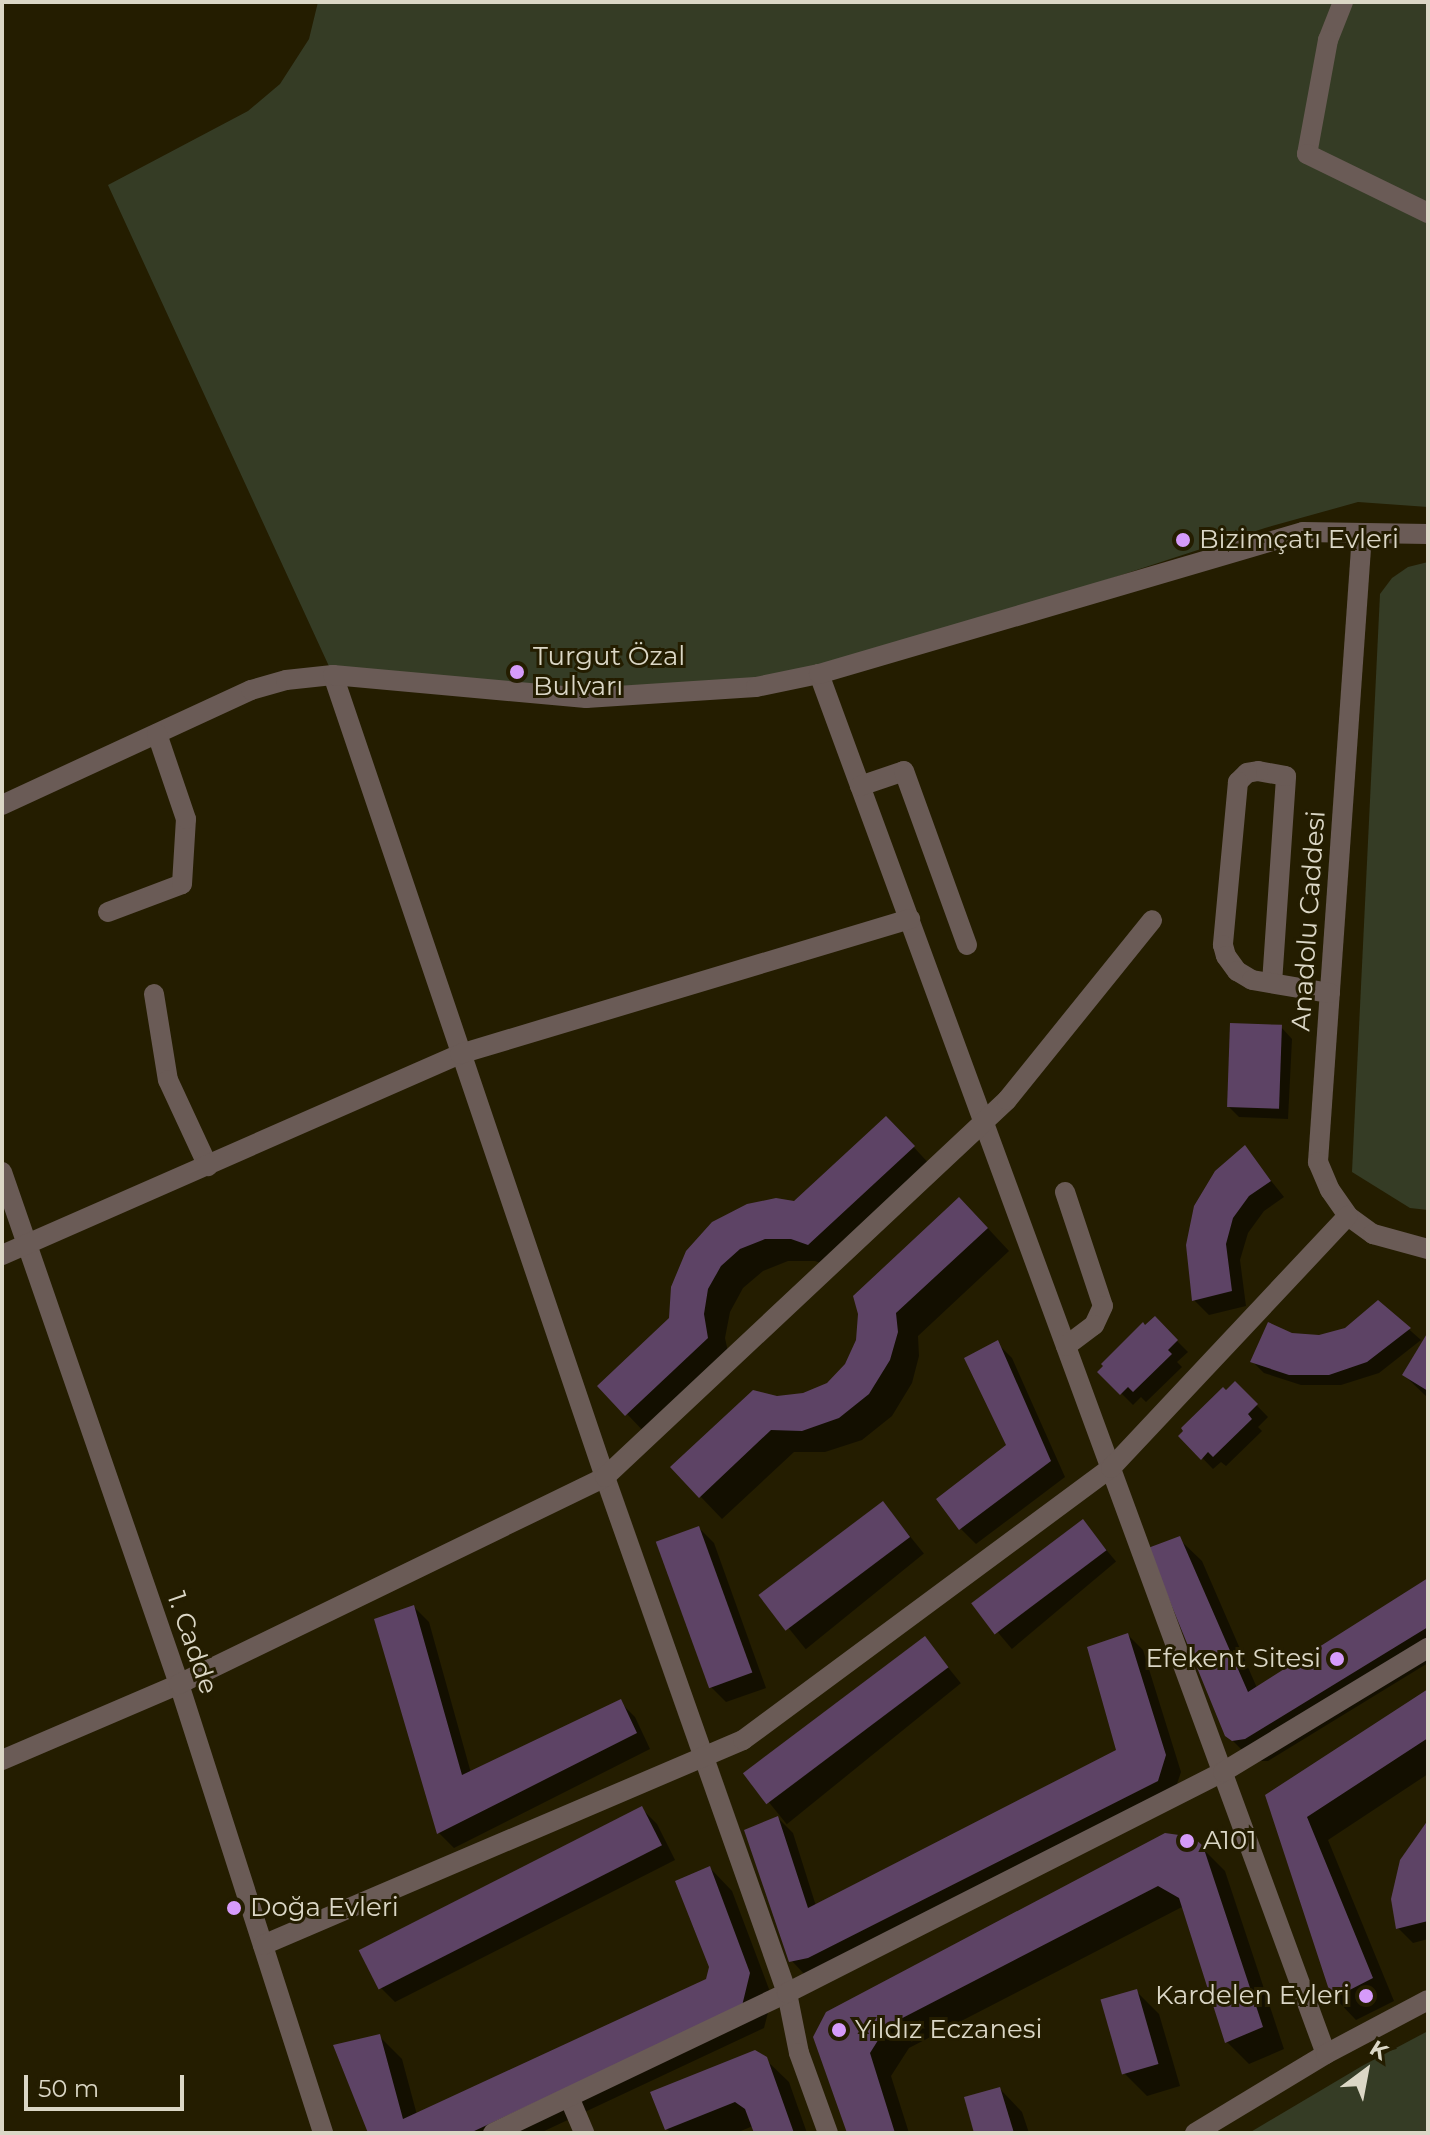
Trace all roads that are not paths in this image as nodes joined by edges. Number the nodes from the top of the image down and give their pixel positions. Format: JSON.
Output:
{"nodes":[{"id":1,"x":1343,"y":2,"type":"edge"},
{"id":2,"x":1428,"y":213,"type":"edge"},
{"id":3,"x":1362,"y":534,"type":"junction"},
{"id":4,"x":1428,"y":534,"type":"edge"},
{"id":5,"x":1428,"y":544,"type":"edge"},
{"id":6,"x":819,"y":674,"type":"junction"},
{"id":7,"x":333,"y":675,"type":"junction"},
{"id":8,"x":157,"y":734,"type":"junction"},
{"id":9,"x":860,"y":786,"type":"junction"},
{"id":10,"x":2,"y":805,"type":"edge"},
{"id":11,"x":108,"y":912,"type":"dead end"},
{"id":12,"x":910,"y":919,"type":"junction"},
{"id":13,"x":1152,"y":920,"type":"dead end"},
{"id":14,"x":967,"y":945,"type":"dead end"},
{"id":15,"x":1272,"y":983,"type":"junction"},
{"id":16,"x":1330,"y":993,"type":"junction"},
{"id":17,"x":154,"y":994,"type":"dead end"},
{"id":18,"x":460,"y":1054,"type":"junction"},
{"id":19,"x":983,"y":1124,"type":"junction"},
{"id":20,"x":208,"y":1166,"type":"junction"},
{"id":21,"x":2,"y":1172,"type":"edge"},
{"id":22,"x":1065,"y":1192,"type":"dead end"},
{"id":23,"x":1348,"y":1216,"type":"junction"},
{"id":24,"x":29,"y":1245,"type":"junction"},
{"id":25,"x":1428,"y":1249,"type":"edge"},
{"id":26,"x":2,"y":1255,"type":"edge"},
{"id":27,"x":1066,"y":1346,"type":"junction"},
{"id":28,"x":1111,"y":1468,"type":"junction"},
{"id":29,"x":605,"y":1477,"type":"junction"},
{"id":30,"x":1428,"y":1648,"type":"edge"},
{"id":31,"x":179,"y":1684,"type":"junction"},
{"id":32,"x":706,"y":1759,"type":"junction"},
{"id":33,"x":2,"y":1760,"type":"edge"},
{"id":34,"x":1223,"y":1772,"type":"junction"},
{"id":35,"x":263,"y":1945,"type":"junction"},
{"id":36,"x":787,"y":1993,"type":"junction"},
{"id":37,"x":1428,"y":2000,"type":"edge"},
{"id":38,"x":1326,"y":2054,"type":"junction"},
{"id":39,"x":569,"y":2097,"type":"junction"},
{"id":40,"x":323,"y":2133,"type":"edge"},
{"id":41,"x":493,"y":2133,"type":"edge"},
{"id":42,"x":584,"y":2133,"type":"edge"},
{"id":43,"x":828,"y":2133,"type":"edge"},
{"id":44,"x":1195,"y":2133,"type":"edge"}],
"edges":[{"from":1,"to":2,"type":"street"},
{"from":3,"to":4,"type":"street"},
{"from":3,"to":5,"type":"street"},
{"from":3,"to":6,"type":"street"},
{"from":3,"to":16,"type":"street","name":"Anadolu Caddesi"},
{"from":6,"to":7,"type":"street"},
{"from":6,"to":9,"type":"street"},
{"from":7,"to":8,"type":"street"},
{"from":7,"to":18,"type":"street"},
{"from":8,"to":10,"type":"street"},
{"from":8,"to":11,"type":"street"},
{"from":9,"to":12,"type":"street"},
{"from":9,"to":14,"type":"street"},
{"from":12,"to":18,"type":"street"},
{"from":12,"to":19,"type":"street"},
{"from":13,"to":19,"type":"street"},
{"from":15,"to":15,"type":"street"},
{"from":15,"to":16,"type":"street"},
{"from":16,"to":23,"type":"street","name":"Anadolu Caddesi"},
{"from":17,"to":20,"type":"street"},
{"from":18,"to":20,"type":"street"},
{"from":18,"to":29,"type":"street"},
{"from":19,"to":27,"type":"street"},
{"from":19,"to":29,"type":"street"},
{"from":20,"to":24,"type":"street"},
{"from":21,"to":24,"type":"street","name":"1. Cadde"},
{"from":22,"to":27,"type":"street"},
{"from":23,"to":25,"type":"street","name":"Anadolu Caddesi"},
{"from":23,"to":28,"type":"street"},
{"from":24,"to":26,"type":"street"},
{"from":24,"to":31,"type":"street","name":"1. Cadde"},
{"from":27,"to":28,"type":"street"},
{"from":28,"to":32,"type":"street"},
{"from":28,"to":34,"type":"street"},
{"from":29,"to":31,"type":"street"},
{"from":29,"to":32,"type":"street"},
{"from":30,"to":34,"type":"street"},
{"from":31,"to":33,"type":"street"},
{"from":31,"to":35,"type":"street","name":"1. Cadde"},
{"from":32,"to":35,"type":"street"},
{"from":32,"to":36,"type":"street"},
{"from":34,"to":36,"type":"street"},
{"from":34,"to":38,"type":"street"},
{"from":35,"to":40,"type":"street","name":"1. Cadde"},
{"from":36,"to":39,"type":"street"},
{"from":36,"to":43,"type":"street"},
{"from":37,"to":38,"type":"street"},
{"from":38,"to":44,"type":"street"},
{"from":39,"to":41,"type":"street"},
{"from":39,"to":42,"type":"street"}]}
